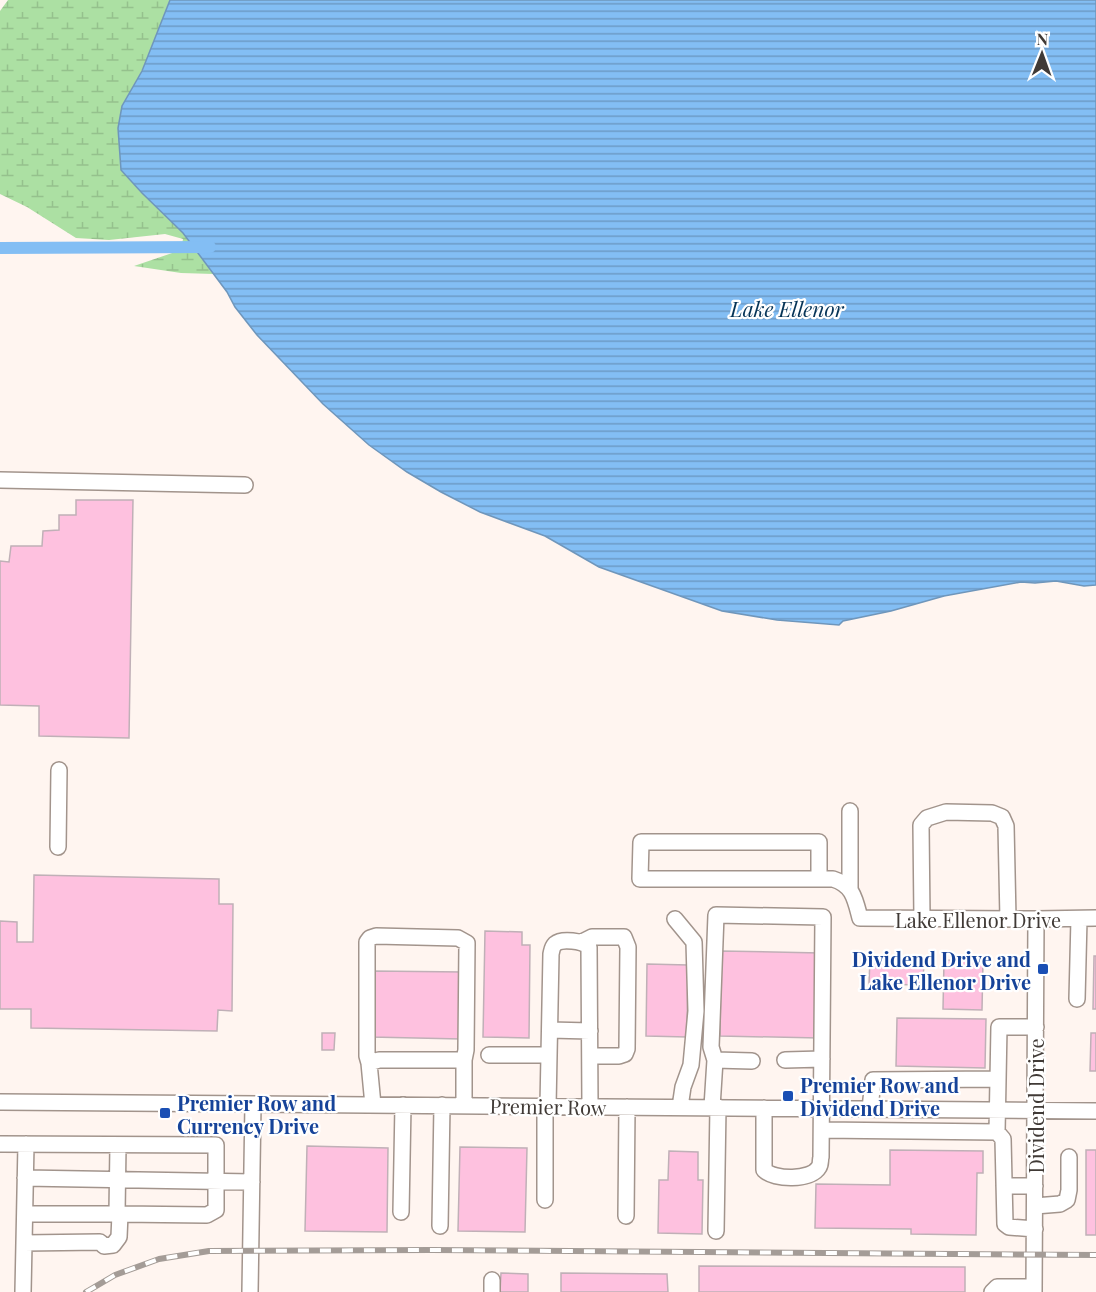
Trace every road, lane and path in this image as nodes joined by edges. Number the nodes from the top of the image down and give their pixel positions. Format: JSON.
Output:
{"nodes":[{"id":1,"x":0,"y":480,"type":"edge"},
{"id":2,"x":245,"y":485,"type":"dead end"},
{"id":3,"x":59,"y":770,"type":"dead end"},
{"id":4,"x":850,"y":811,"type":"dead end"},
{"id":5,"x":58,"y":847,"type":"dead end"},
{"id":6,"x":819,"y":878,"type":"junction"},
{"id":7,"x":850,"y":889,"type":"junction"},
{"id":8,"x":1096,"y":918,"type":"edge"},
{"id":9,"x":675,"y":919,"type":"dead end"},
{"id":10,"x":922,"y":919,"type":"junction"},
{"id":11,"x":1008,"y":919,"type":"junction"},
{"id":12,"x":1036,"y":919,"type":"junction"},
{"id":13,"x":1078,"y":919,"type":"junction"},
{"id":14,"x":582,"y":942,"type":"junction"},
{"id":15,"x":1077,"y":999,"type":"dead end"},
{"id":16,"x":1036,"y":1027,"type":"junction"},
{"id":17,"x":550,"y":1030,"type":"junction"},
{"id":18,"x":590,"y":1031,"type":"junction"},
{"id":19,"x":489,"y":1055,"type":"dead end"},
{"id":20,"x":549,"y":1055,"type":"junction"},
{"id":21,"x":590,"y":1056,"type":"junction"},
{"id":22,"x":822,"y":1059,"type":"junction"},
{"id":23,"x":464,"y":1060,"type":"junction"},
{"id":24,"x":715,"y":1060,"type":"junction"},
{"id":25,"x":785,"y":1060,"type":"dead end"},
{"id":26,"x":752,"y":1061,"type":"dead end"},
{"id":27,"x":369,"y":1063,"type":"junction"},
{"id":28,"x":997,"y":1079,"type":"junction"},
{"id":29,"x":0,"y":1102,"type":"edge"},
{"id":30,"x":254,"y":1104,"type":"junction"},
{"id":31,"x":373,"y":1105,"type":"junction"},
{"id":32,"x":403,"y":1105,"type":"junction"},
{"id":33,"x":442,"y":1105,"type":"junction"},
{"id":34,"x":464,"y":1105,"type":"junction"},
{"id":35,"x":548,"y":1106,"type":"junction"},
{"id":36,"x":590,"y":1106,"type":"junction"},
{"id":37,"x":627,"y":1107,"type":"junction"},
{"id":38,"x":680,"y":1107,"type":"junction"},
{"id":39,"x":715,"y":1107,"type":"junction"},
{"id":40,"x":765,"y":1108,"type":"junction"},
{"id":41,"x":822,"y":1108,"type":"junction"},
{"id":42,"x":870,"y":1109,"type":"junction"},
{"id":43,"x":997,"y":1110,"type":"junction"},
{"id":44,"x":1035,"y":1110,"type":"junction"},
{"id":45,"x":1096,"y":1111,"type":"edge"},
{"id":46,"x":822,"y":1130,"type":"junction"},
{"id":47,"x":997,"y":1132,"type":"junction"},
{"id":48,"x":0,"y":1144,"type":"edge"},
{"id":49,"x":26,"y":1144,"type":"junction"},
{"id":50,"x":118,"y":1145,"type":"junction"},
{"id":51,"x":1069,"y":1157,"type":"dead end"},
{"id":52,"x":25,"y":1178,"type":"junction"},
{"id":53,"x":118,"y":1180,"type":"junction"},
{"id":54,"x":216,"y":1180,"type":"junction"},
{"id":55,"x":252,"y":1182,"type":"junction"},
{"id":56,"x":1004,"y":1186,"type":"junction"},
{"id":57,"x":1035,"y":1186,"type":"junction"},
{"id":58,"x":545,"y":1200,"type":"dead end"},
{"id":59,"x":1035,"y":1206,"type":"junction"},
{"id":60,"x":401,"y":1212,"type":"dead end"},
{"id":61,"x":25,"y":1214,"type":"junction"},
{"id":62,"x":119,"y":1214,"type":"junction"},
{"id":63,"x":626,"y":1216,"type":"dead end"},
{"id":64,"x":440,"y":1226,"type":"dead end"},
{"id":65,"x":1035,"y":1229,"type":"junction"},
{"id":66,"x":716,"y":1231,"type":"dead end"},
{"id":67,"x":24,"y":1243,"type":"junction"},
{"id":68,"x":1034,"y":1289,"type":"edge"},
{"id":69,"x":23,"y":1292,"type":"edge"},
{"id":70,"x":250,"y":1292,"type":"edge"},
{"id":71,"x":992,"y":1292,"type":"edge"}],
"edges":[{"from":1,"to":2,"type":"street"},
{"from":3,"to":5,"type":"street"},
{"from":4,"to":7,"type":"street"},
{"from":6,"to":6,"type":"street"},
{"from":6,"to":7,"type":"street"},
{"from":7,"to":10,"type":"street","name":"Lake Ellenor Drive"},
{"from":8,"to":13,"type":"street","name":"Lake Ellenor Drive"},
{"from":9,"to":38,"type":"street"},
{"from":10,"to":11,"type":"street","name":"Lake Ellenor Drive"},
{"from":10,"to":11,"type":"street"},
{"from":11,"to":12,"type":"street","name":"Lake Ellenor Drive"},
{"from":12,"to":13,"type":"street","name":"Lake Ellenor Drive"},
{"from":12,"to":16,"type":"street","name":"Dividend Drive"},
{"from":13,"to":15,"type":"street"},
{"from":14,"to":17,"type":"street"},
{"from":14,"to":18,"type":"street"},
{"from":14,"to":21,"type":"street"},
{"from":16,"to":28,"type":"street"},
{"from":16,"to":44,"type":"street","name":"Dividend Drive"},
{"from":17,"to":18,"type":"street"},
{"from":17,"to":20,"type":"street"},
{"from":18,"to":21,"type":"street"},
{"from":19,"to":20,"type":"street"},
{"from":20,"to":35,"type":"street"},
{"from":21,"to":36,"type":"street"},
{"from":22,"to":24,"type":"street"},
{"from":22,"to":25,"type":"street"},
{"from":22,"to":41,"type":"street"},
{"from":23,"to":27,"type":"street"},
{"from":23,"to":27,"type":"street"},
{"from":23,"to":34,"type":"street"},
{"from":24,"to":26,"type":"street"},
{"from":24,"to":39,"type":"street"},
{"from":27,"to":31,"type":"street"},
{"from":28,"to":42,"type":"street"},
{"from":28,"to":43,"type":"street"},
{"from":29,"to":30,"type":"street","name":"Premier Row"},
{"from":30,"to":31,"type":"street","name":"Premier Row"},
{"from":30,"to":55,"type":"street"},
{"from":31,"to":32,"type":"street","name":"Premier Row"},
{"from":32,"to":33,"type":"street","name":"Premier Row"},
{"from":32,"to":60,"type":"street"},
{"from":33,"to":34,"type":"street","name":"Premier Row"},
{"from":33,"to":64,"type":"street"},
{"from":34,"to":35,"type":"street","name":"Premier Row"},
{"from":35,"to":36,"type":"street","name":"Premier Row"},
{"from":35,"to":58,"type":"street"},
{"from":36,"to":37,"type":"street","name":"Premier Row"},
{"from":37,"to":38,"type":"street","name":"Premier Row"},
{"from":37,"to":63,"type":"street"},
{"from":38,"to":39,"type":"street","name":"Premier Row"},
{"from":39,"to":40,"type":"street","name":"Premier Row"},
{"from":39,"to":66,"type":"street"},
{"from":40,"to":41,"type":"street","name":"Premier Row"},
{"from":40,"to":46,"type":"street"},
{"from":41,"to":42,"type":"street","name":"Premier Row"},
{"from":41,"to":46,"type":"street"},
{"from":42,"to":43,"type":"street","name":"Premier Row"},
{"from":43,"to":44,"type":"street","name":"Premier Row"},
{"from":43,"to":47,"type":"street"},
{"from":44,"to":45,"type":"street","name":"Premier Row"},
{"from":44,"to":57,"type":"street","name":"Dividend Drive"},
{"from":46,"to":47,"type":"street"},
{"from":47,"to":56,"type":"street"},
{"from":48,"to":49,"type":"street"},
{"from":49,"to":50,"type":"street"},
{"from":49,"to":52,"type":"street"},
{"from":50,"to":53,"type":"street"},
{"from":50,"to":54,"type":"street"},
{"from":51,"to":59,"type":"street"},
{"from":52,"to":53,"type":"street"},
{"from":52,"to":61,"type":"street"},
{"from":53,"to":54,"type":"street"},
{"from":53,"to":62,"type":"street"},
{"from":54,"to":55,"type":"street"},
{"from":54,"to":62,"type":"street"},
{"from":55,"to":70,"type":"street"},
{"from":56,"to":57,"type":"street"},
{"from":56,"to":65,"type":"street"},
{"from":57,"to":59,"type":"street","name":"Dividend Drive"},
{"from":59,"to":65,"type":"street","name":"Dividend Drive"},
{"from":61,"to":62,"type":"street"},
{"from":61,"to":67,"type":"street"},
{"from":62,"to":67,"type":"street"},
{"from":65,"to":68,"type":"street","name":"Dividend Drive"},
{"from":67,"to":69,"type":"street"},
{"from":68,"to":71,"type":"street"}]}
